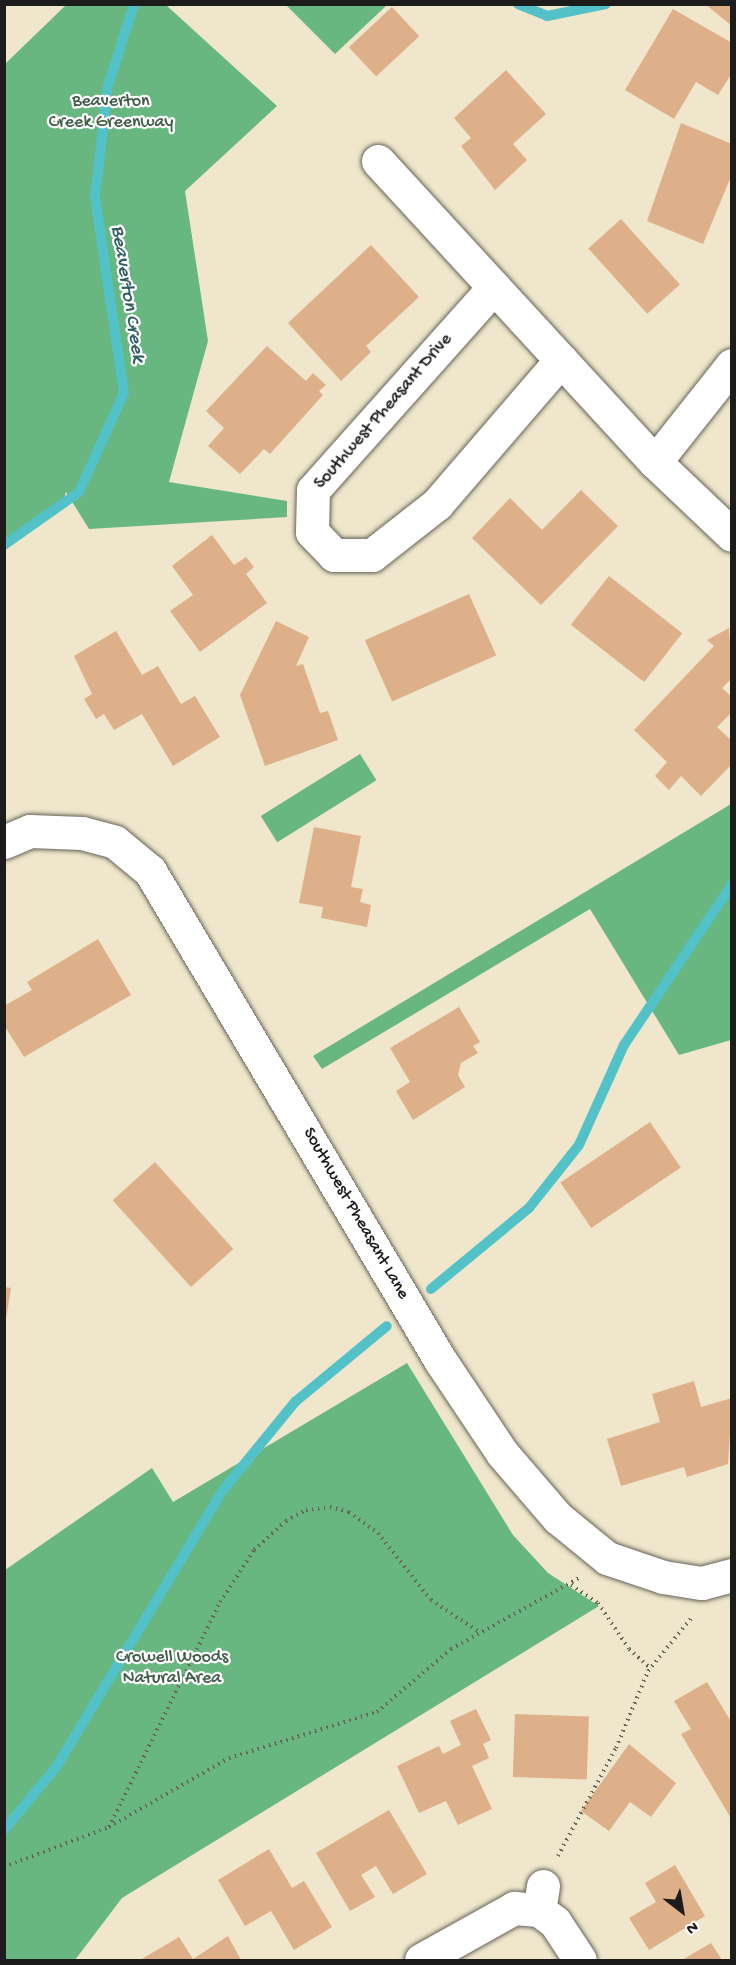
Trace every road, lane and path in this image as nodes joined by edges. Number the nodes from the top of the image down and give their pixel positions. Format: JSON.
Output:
{"nodes":[{"id":1,"x":378,"y":161,"type":"dead end"},
{"id":2,"x":494,"y":287,"type":"junction"},
{"id":3,"x":561,"y":360,"type":"junction"},
{"id":4,"x":732,"y":365,"type":"edge"},
{"id":5,"x":655,"y":462,"type":"junction"},
{"id":6,"x":732,"y":535,"type":"edge"},
{"id":7,"x":4,"y":842,"type":"edge"},
{"id":8,"x":607,"y":1558,"type":"junction"},
{"id":9,"x":717,"y":1579,"type":"edge"},
{"id":10,"x":571,"y":1584,"type":"junction"},
{"id":11,"x":479,"y":1631,"type":"junction"},
{"id":12,"x":650,"y":1668,"type":"junction"},
{"id":13,"x":109,"y":1827,"type":"junction"},
{"id":14,"x":4,"y":1866,"type":"edge"},
{"id":15,"x":541,"y":1898,"type":"junction"},
{"id":16,"x":421,"y":1960,"type":"edge"},
{"id":17,"x":580,"y":1960,"type":"edge"}],
"edges":[{"from":1,"to":2,"type":"street"},
{"from":2,"to":3,"type":"street"},
{"from":2,"to":3,"type":"street","name":"Southwest Pheasant Drive"},
{"from":3,"to":5,"type":"street"},
{"from":4,"to":5,"type":"street"},
{"from":5,"to":6,"type":"street"},
{"from":7,"to":8,"type":"street","name":"Southwest Pheasant Lane"},
{"from":8,"to":9,"type":"street","name":"Southwest Pheasant Lane"},
{"from":8,"to":10,"type":"path"},
{"from":9,"to":12,"type":"path"},
{"from":10,"to":11,"type":"path"},
{"from":10,"to":12,"type":"path"},
{"from":11,"to":13,"type":"path"},
{"from":11,"to":13,"type":"path"},
{"from":12,"to":15,"type":"path"},
{"from":13,"to":14,"type":"path"},
{"from":15,"to":16,"type":"street"},
{"from":15,"to":17,"type":"street"}]}
